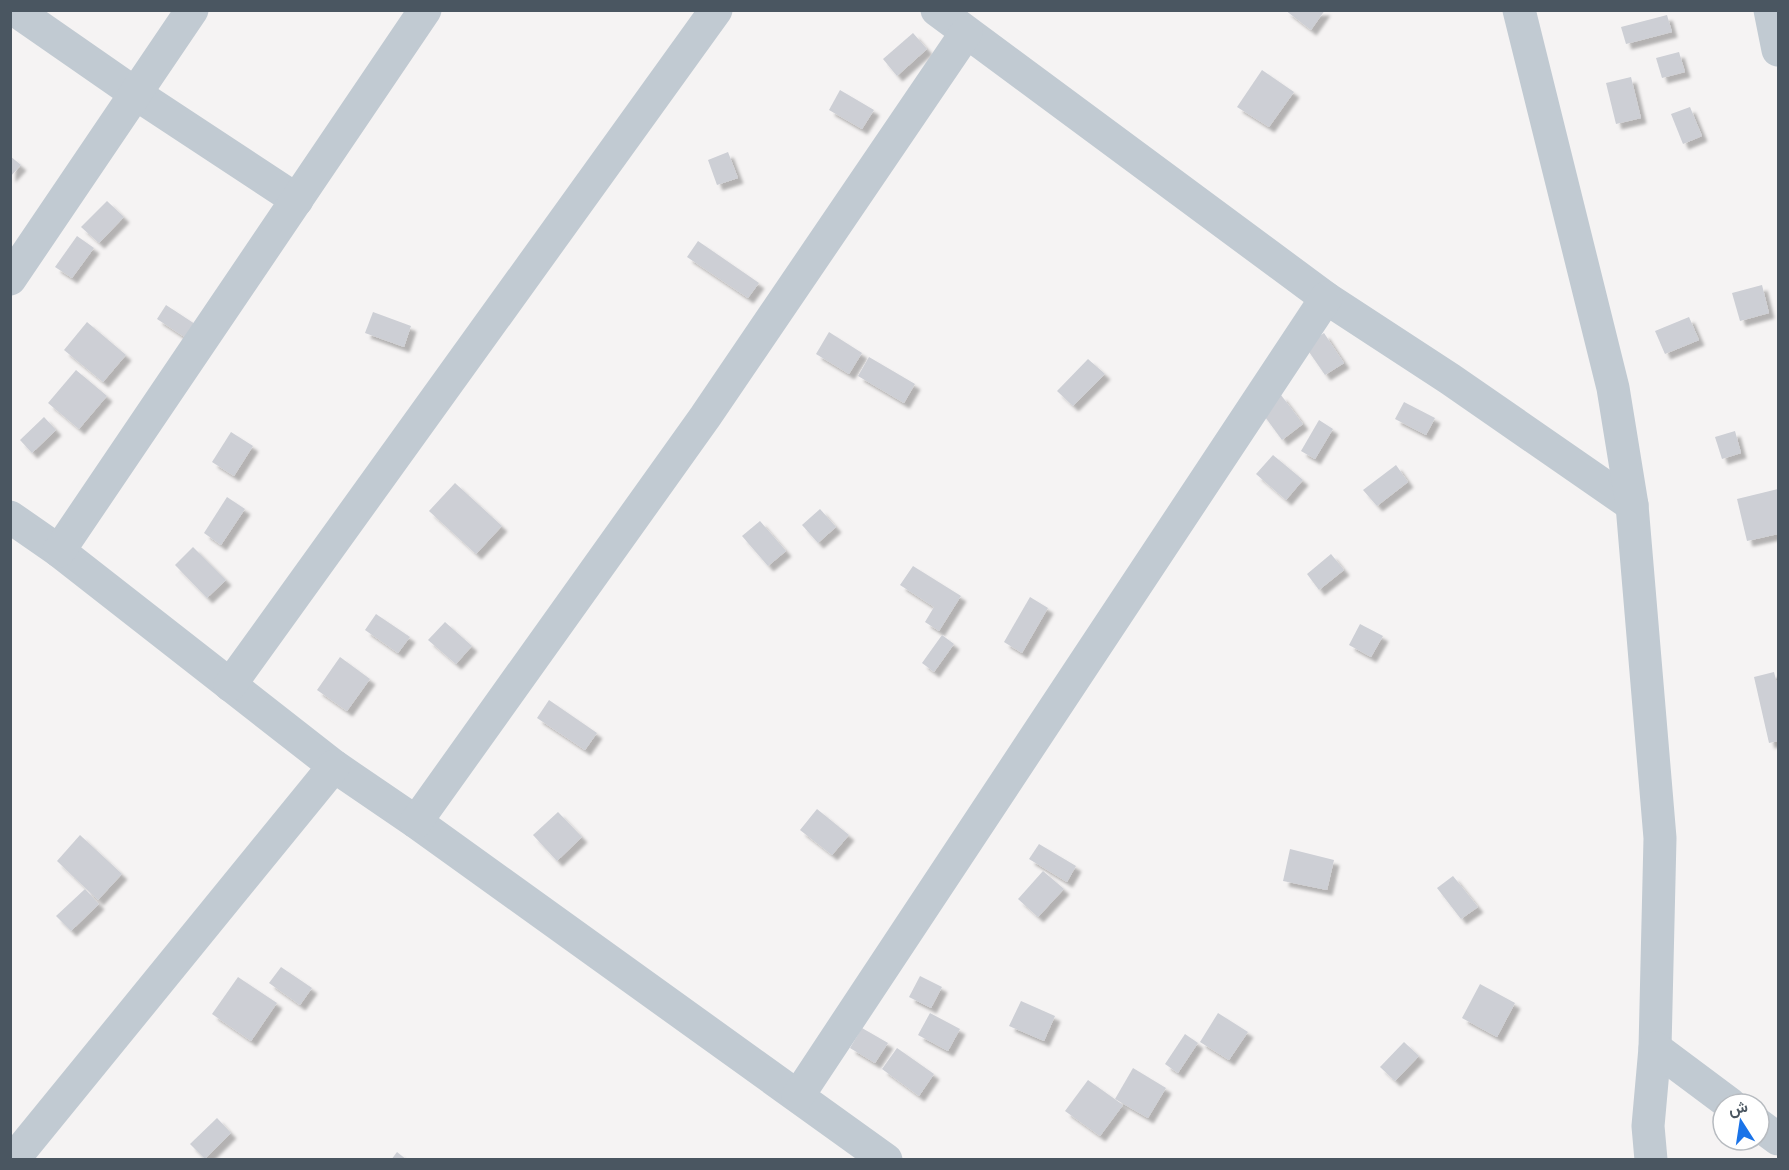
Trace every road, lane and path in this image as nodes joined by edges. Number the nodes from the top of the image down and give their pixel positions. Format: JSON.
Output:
{"nodes":[{"id":1,"x":15,"y":10,"type":"edge"},
{"id":2,"x":192,"y":10,"type":"edge"},
{"id":3,"x":425,"y":10,"type":"edge"},
{"id":4,"x":716,"y":10,"type":"edge"},
{"id":5,"x":938,"y":10,"type":"edge"},
{"id":6,"x":1519,"y":10,"type":"edge"},
{"id":7,"x":1770,"y":10,"type":"edge"},
{"id":8,"x":966,"y":33,"type":"junction"},
{"id":9,"x":1779,"y":50,"type":"edge"},
{"id":10,"x":136,"y":94,"type":"junction"},
{"id":11,"x":297,"y":200,"type":"junction"},
{"id":12,"x":10,"y":279,"type":"edge"},
{"id":13,"x":1326,"y":298,"type":"junction"},
{"id":14,"x":1632,"y":505,"type":"junction"},
{"id":15,"x":10,"y":517,"type":"edge"},
{"id":16,"x":59,"y":551,"type":"junction"},
{"id":17,"x":230,"y":685,"type":"junction"},
{"id":18,"x":334,"y":766,"type":"junction"},
{"id":19,"x":416,"y":822,"type":"junction"},
{"id":20,"x":1655,"y":1048,"type":"junction"},
{"id":21,"x":1714,"y":1092,"type":"edge"},
{"id":22,"x":798,"y":1096,"type":"junction"},
{"id":23,"x":13,"y":1160,"type":"edge"},
{"id":24,"x":886,"y":1160,"type":"edge"},
{"id":25,"x":1651,"y":1160,"type":"edge"}],
"edges":[{"from":1,"to":10,"type":"street"},
{"from":2,"to":10,"type":"street"},
{"from":3,"to":11,"type":"street"},
{"from":4,"to":17,"type":"street"},
{"from":5,"to":8,"type":"street"},
{"from":6,"to":14,"type":"street"},
{"from":7,"to":9,"type":"street"},
{"from":8,"to":13,"type":"street"},
{"from":8,"to":19,"type":"street"},
{"from":10,"to":11,"type":"street"},
{"from":10,"to":12,"type":"street"},
{"from":11,"to":16,"type":"street"},
{"from":13,"to":14,"type":"street"},
{"from":13,"to":22,"type":"street"},
{"from":14,"to":20,"type":"street"},
{"from":15,"to":16,"type":"street"},
{"from":16,"to":17,"type":"street"},
{"from":17,"to":18,"type":"street"},
{"from":18,"to":19,"type":"street"},
{"from":18,"to":23,"type":"street"},
{"from":19,"to":22,"type":"street"},
{"from":20,"to":21,"type":"street"},
{"from":20,"to":25,"type":"street"},
{"from":22,"to":24,"type":"street"}]}
